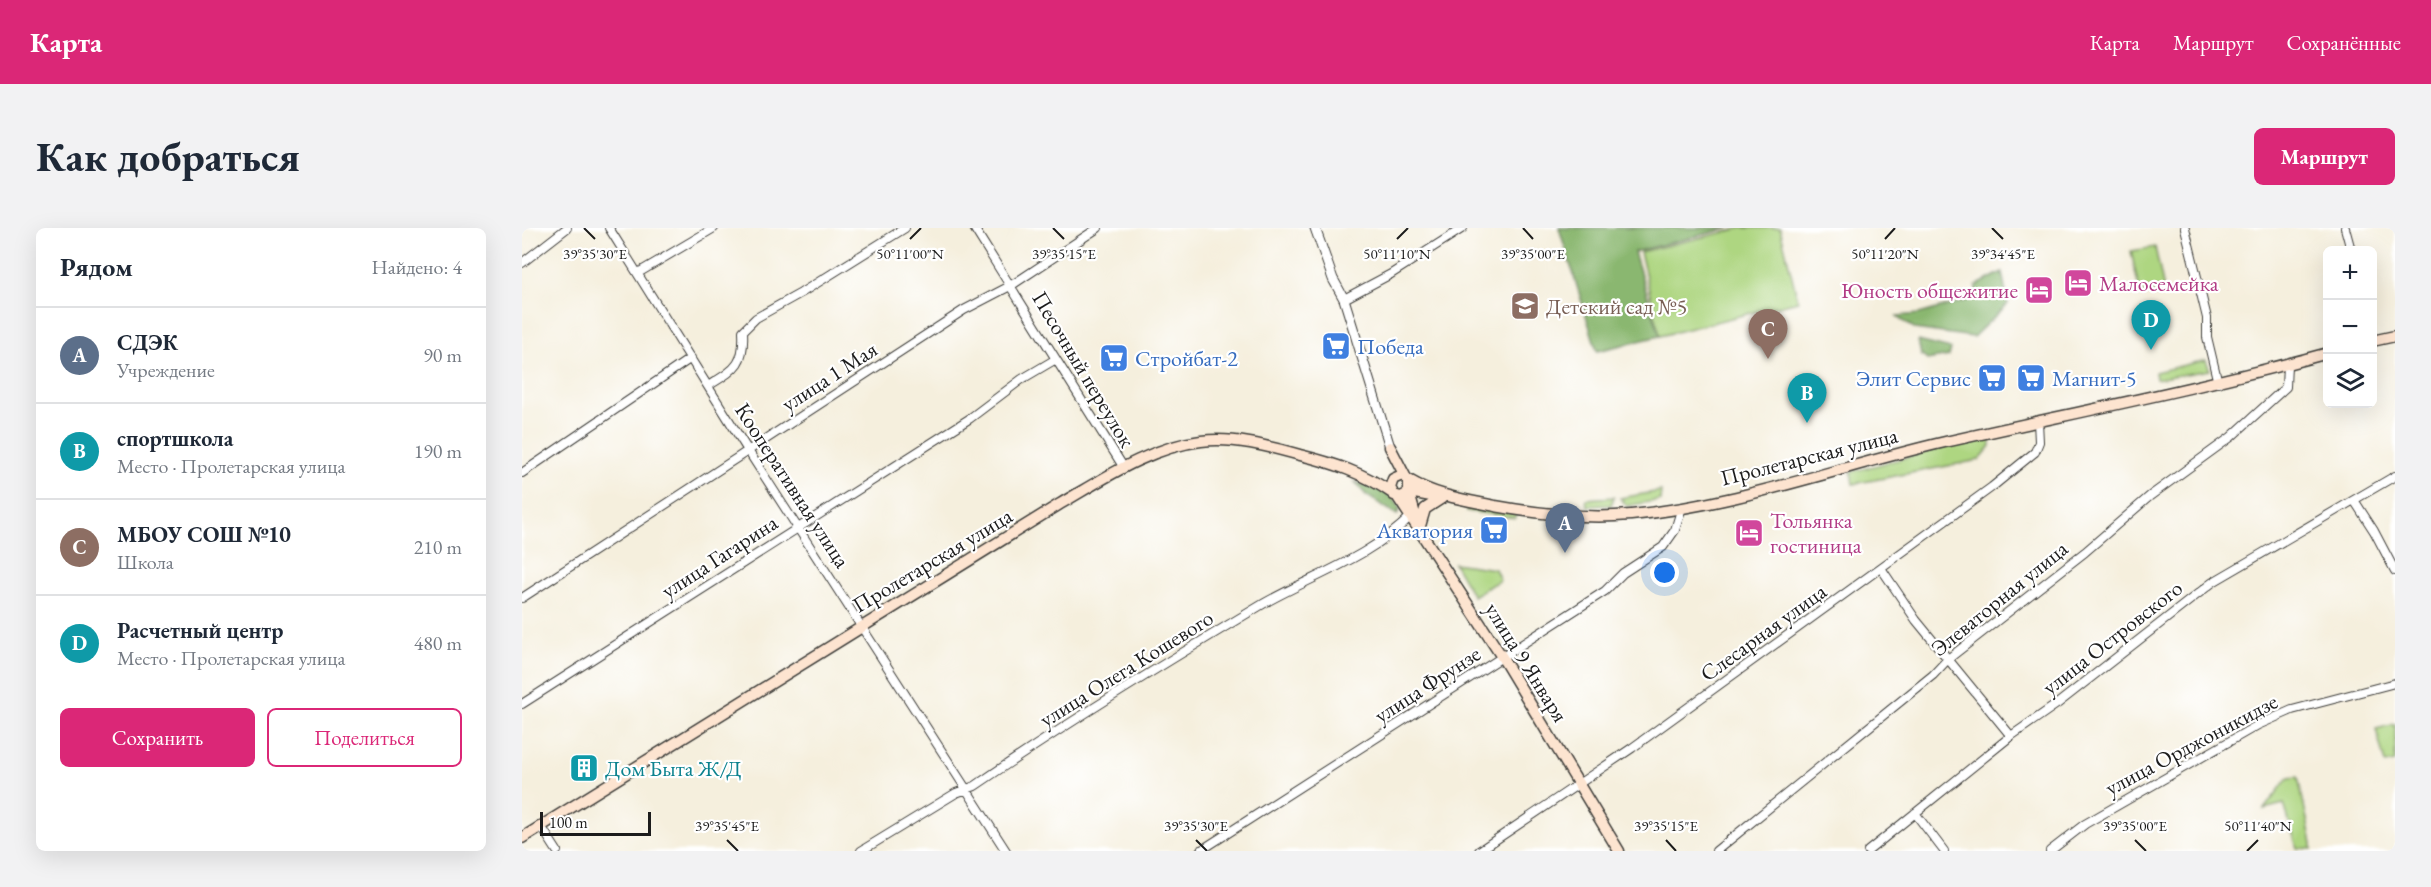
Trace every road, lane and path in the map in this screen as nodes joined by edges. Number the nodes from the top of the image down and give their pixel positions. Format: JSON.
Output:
{"nodes":[{"id":1,"x":567,"y":228,"type":"edge"},
{"id":2,"x":609,"y":228,"type":"edge"},
{"id":3,"x":714,"y":228,"type":"edge"},
{"id":4,"x":905,"y":228,"type":"edge"},
{"id":5,"x":974,"y":228,"type":"edge"},
{"id":6,"x":1098,"y":228,"type":"edge"},
{"id":7,"x":1315,"y":228,"type":"edge"},
{"id":8,"x":1463,"y":228,"type":"edge"},
{"id":9,"x":2185,"y":228,"type":"edge"},
{"id":10,"x":2345,"y":228,"type":"edge"},
{"id":11,"x":2349,"y":246,"type":"edge"},
{"id":12,"x":522,"y":262,"type":"edge"},
{"id":13,"x":638,"y":273,"type":"junction"},
{"id":14,"x":1012,"y":285,"type":"junction"},
{"id":15,"x":1344,"y":299,"type":"junction"},
{"id":16,"x":2395,"y":336,"type":"edge"},
{"id":17,"x":2377,"y":340,"type":"edge"},
{"id":18,"x":2323,"y":355,"type":"edge"},
{"id":19,"x":691,"y":358,"type":"junction"},
{"id":20,"x":1056,"y":359,"type":"junction"},
{"id":21,"x":2287,"y":364,"type":"junction"},
{"id":22,"x":2218,"y":383,"type":"junction"},
{"id":23,"x":708,"y":386,"type":"junction"},
{"id":24,"x":2038,"y":421,"type":"junction"},
{"id":25,"x":1389,"y":447,"type":"junction"},
{"id":26,"x":747,"y":449,"type":"junction"},
{"id":27,"x":1124,"y":468,"type":"junction"},
{"id":28,"x":522,"y":473,"type":"edge"},
{"id":29,"x":1361,"y":473,"type":"junction"},
{"id":30,"x":2395,"y":476,"type":"edge"},
{"id":31,"x":1407,"y":478,"type":"junction"},
{"id":32,"x":1393,"y":479,"type":"junction"},
{"id":33,"x":1409,"y":493,"type":"junction"},
{"id":34,"x":1394,"y":494,"type":"junction"},
{"id":35,"x":1442,"y":498,"type":"junction"},
{"id":36,"x":1454,"y":498,"type":"junction"},
{"id":37,"x":2354,"y":500,"type":"junction"},
{"id":38,"x":1682,"y":507,"type":"junction"},
{"id":39,"x":1411,"y":516,"type":"junction"},
{"id":40,"x":798,"y":526,"type":"junction"},
{"id":41,"x":1421,"y":530,"type":"junction"},
{"id":42,"x":1881,"y":568,"type":"junction"},
{"id":43,"x":2395,"y":571,"type":"edge"},
{"id":44,"x":522,"y":598,"type":"edge"},
{"id":45,"x":862,"y":626,"type":"junction"},
{"id":46,"x":1502,"y":657,"type":"junction"},
{"id":47,"x":1948,"y":659,"type":"junction"},
{"id":48,"x":2395,"y":683,"type":"edge"},
{"id":49,"x":522,"y":704,"type":"edge"},
{"id":50,"x":2011,"y":736,"type":"junction"},
{"id":51,"x":1579,"y":783,"type":"junction"},
{"id":52,"x":966,"y":790,"type":"junction"},
{"id":53,"x":1915,"y":813,"type":"junction"},
{"id":54,"x":541,"y":826,"type":"junction"},
{"id":55,"x":522,"y":838,"type":"edge"},
{"id":56,"x":557,"y":851,"type":"edge"},
{"id":57,"x":861,"y":851,"type":"edge"},
{"id":58,"x":1006,"y":851,"type":"edge"},
{"id":59,"x":1200,"y":851,"type":"edge"},
{"id":60,"x":1479,"y":851,"type":"edge"},
{"id":61,"x":1619,"y":851,"type":"edge"},
{"id":62,"x":1716,"y":851,"type":"edge"},
{"id":63,"x":1868,"y":851,"type":"edge"},
{"id":64,"x":1944,"y":851,"type":"edge"},
{"id":65,"x":2050,"y":851,"type":"edge"}],
"edges":[{"from":1,"to":12,"type":"street"},
{"from":2,"to":13,"type":"street","name":"Кооперативная улица"},
{"from":3,"to":13,"type":"street"},
{"from":4,"to":23,"type":"street"},
{"from":5,"to":14,"type":"street","name":"Песочный переулок"},
{"from":6,"to":14,"type":"street","name":"улица 1 Мая"},
{"from":7,"to":15,"type":"street"},
{"from":8,"to":15,"type":"street"},
{"from":9,"to":22,"type":"street"},
{"from":10,"to":11,"type":"street"},
{"from":13,"to":19,"type":"street","name":"Кооперативная улица"},
{"from":14,"to":20,"type":"street","name":"Песочный переулок"},
{"from":14,"to":26,"type":"street","name":"улица 1 Мая"},
{"from":15,"to":25,"type":"street"},
{"from":16,"to":17,"type":"main road"},
{"from":18,"to":21,"type":"main road","name":"Пролетарская улица"},
{"from":19,"to":23,"type":"street","name":"Кооперативная улица"},
{"from":19,"to":28,"type":"street"},
{"from":20,"to":27,"type":"street","name":"Песочный переулок"},
{"from":20,"to":40,"type":"street","name":"улица Гагарина"},
{"from":21,"to":22,"type":"main road","name":"Пролетарская улица"},
{"from":21,"to":47,"type":"street","name":"Элеваторная улица"},
{"from":22,"to":24,"type":"main road","name":"Пролетарская улица"},
{"from":23,"to":26,"type":"street","name":"Кооперативная улица"},
{"from":24,"to":38,"type":"main road","name":"Пролетарская улица"},
{"from":24,"to":42,"type":"street","name":"Слесарная улица"},
{"from":25,"to":31,"type":"main road"},
{"from":25,"to":32,"type":"main road"},
{"from":26,"to":40,"type":"street","name":"Кооперативная улица"},
{"from":26,"to":44,"type":"street","name":"улица 1 Мая"},
{"from":27,"to":29,"type":"main road","name":"Пролетарская улица"},
{"from":27,"to":45,"type":"main road","name":"Пролетарская улица"},
{"from":29,"to":32,"type":"main road"},
{"from":29,"to":34,"type":"main road","name":"Пролетарская улица"},
{"from":30,"to":37,"type":"street","name":"улица Островского"},
{"from":31,"to":32,"type":"main road"},
{"from":31,"to":33,"type":"main road"},
{"from":31,"to":36,"type":"main road","name":"Пролетарская улица"},
{"from":32,"to":34,"type":"main road"},
{"from":33,"to":34,"type":"main road"},
{"from":33,"to":35,"type":"main road"},
{"from":33,"to":41,"type":"main road"},
{"from":34,"to":39,"type":"main road","name":"улица 9 Января"},
{"from":35,"to":36,"type":"main road"},
{"from":35,"to":41,"type":"main road"},
{"from":36,"to":38,"type":"main road","name":"Пролетарская улица"},
{"from":37,"to":43,"type":"street"},
{"from":37,"to":50,"type":"street","name":"улица Островского"},
{"from":38,"to":46,"type":"street","name":"улица Фрунзе"},
{"from":39,"to":41,"type":"main road","name":"улица 9 Января"},
{"from":39,"to":52,"type":"street","name":"улица Олега Кошевого"},
{"from":40,"to":45,"type":"street","name":"Кооперативная улица"},
{"from":40,"to":49,"type":"street","name":"улица Гагарина"},
{"from":41,"to":46,"type":"main road","name":"улица 9 Января"},
{"from":42,"to":47,"type":"street"},
{"from":42,"to":51,"type":"street","name":"Слесарная улица"},
{"from":45,"to":52,"type":"street","name":"Кооперативная улица"},
{"from":45,"to":54,"type":"main road","name":"Пролетарская улица"},
{"from":46,"to":51,"type":"main road","name":"улица 9 Января"},
{"from":46,"to":59,"type":"street","name":"улица Фрунзе"},
{"from":47,"to":50,"type":"street"},
{"from":47,"to":62,"type":"street","name":"Элеваторная улица"},
{"from":48,"to":65,"type":"street","name":"улица Орджоникидзе"},
{"from":50,"to":53,"type":"street","name":"улица Островского"},
{"from":51,"to":60,"type":"street","name":"Слесарная улица"},
{"from":51,"to":61,"type":"main road","name":"улица 9 Января"},
{"from":52,"to":57,"type":"street","name":"улица Олега Кошевого"},
{"from":52,"to":58,"type":"street","name":"Кооперативная улица"},
{"from":53,"to":63,"type":"street","name":"улица Островского"},
{"from":53,"to":64,"type":"street"},
{"from":54,"to":55,"type":"main road","name":"Пролетарская улица"},
{"from":54,"to":56,"type":"street"}]}
